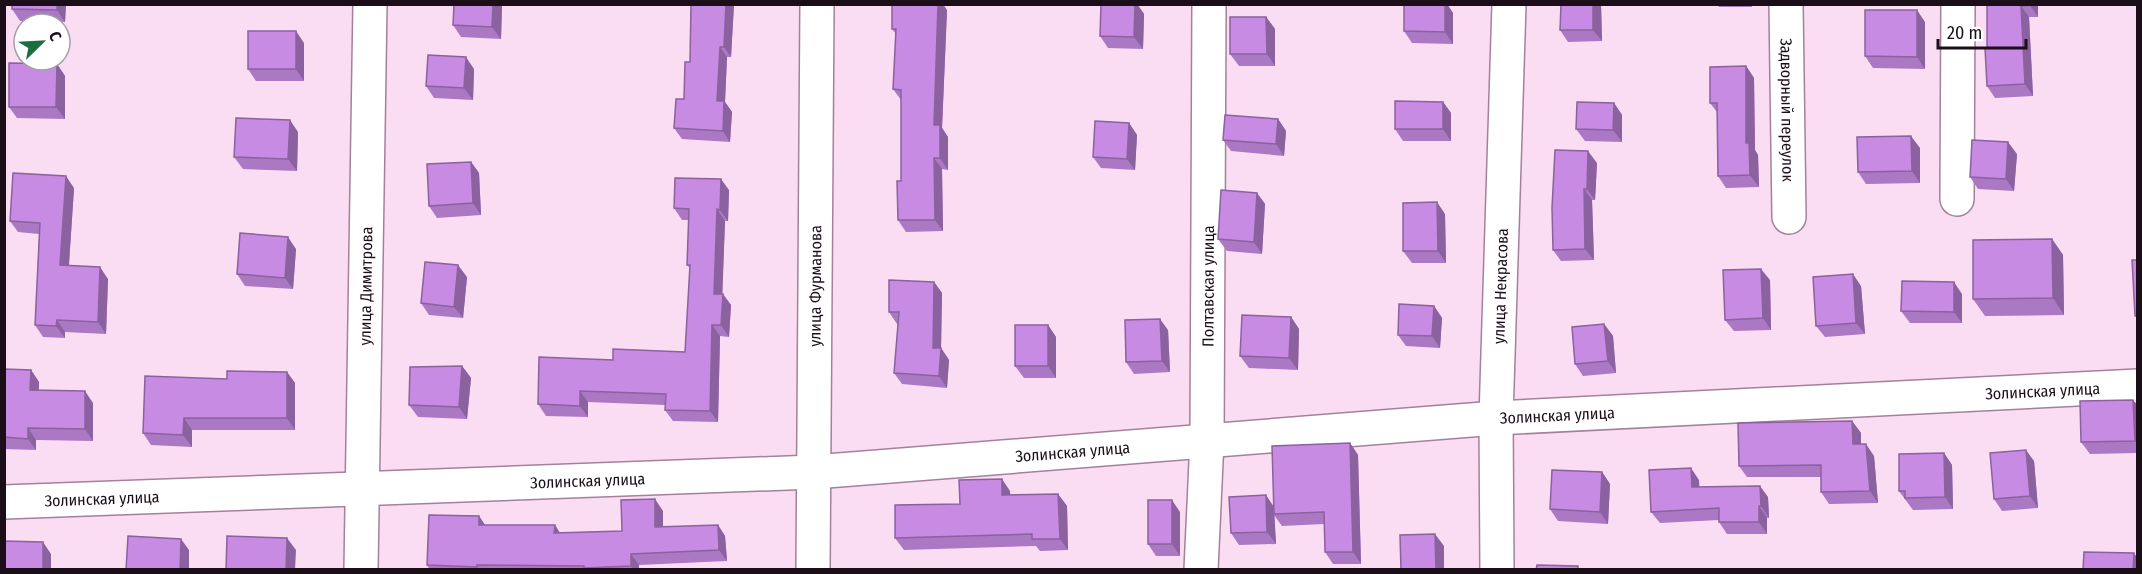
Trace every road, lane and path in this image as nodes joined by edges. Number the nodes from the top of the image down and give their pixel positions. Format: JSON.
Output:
{"nodes":[{"id":1,"x":370,"y":4,"type":"edge"},
{"id":2,"x":817,"y":4,"type":"edge"},
{"id":3,"x":1209,"y":4,"type":"edge"},
{"id":4,"x":1509,"y":4,"type":"edge"},
{"id":5,"x":1786,"y":4,"type":"edge"},
{"id":6,"x":1958,"y":4,"type":"edge"},
{"id":7,"x":1957,"y":200,"type":"dead end"},
{"id":8,"x":1789,"y":217,"type":"dead end"},
{"id":9,"x":2138,"y":386,"type":"edge"},
{"id":10,"x":1496,"y":418,"type":"junction"},
{"id":11,"x":1207,"y":441,"type":"junction"},
{"id":12,"x":814,"y":472,"type":"junction"},
{"id":13,"x":361,"y":488,"type":"junction"},
{"id":14,"x":4,"y":502,"type":"edge"},
{"id":15,"x":361,"y":570,"type":"edge"},
{"id":16,"x":813,"y":570,"type":"edge"},
{"id":17,"x":1201,"y":570,"type":"edge"},
{"id":18,"x":1497,"y":570,"type":"edge"}],
"edges":[{"from":1,"to":13,"type":"street","name":"улица Димитрова"},
{"from":2,"to":12,"type":"street","name":"улица Фурманова"},
{"from":3,"to":11,"type":"street","name":"Полтавская улица"},
{"from":4,"to":10,"type":"street","name":"улица Некрасова"},
{"from":5,"to":8,"type":"street","name":"Задворный переулок"},
{"from":6,"to":7,"type":"street"},
{"from":9,"to":10,"type":"street","name":"Золинская улица"},
{"from":10,"to":11,"type":"street","name":"Золинская улица"},
{"from":10,"to":18,"type":"street","name":"улица Некрасова"},
{"from":11,"to":12,"type":"street","name":"Золинская улица"},
{"from":11,"to":17,"type":"street","name":"Полтавская улица"},
{"from":12,"to":13,"type":"street","name":"Золинская улица"},
{"from":12,"to":16,"type":"street","name":"улица Фурманова"},
{"from":13,"to":14,"type":"street","name":"Золинская улица"},
{"from":13,"to":15,"type":"street","name":"улица Димитрова"}]}
